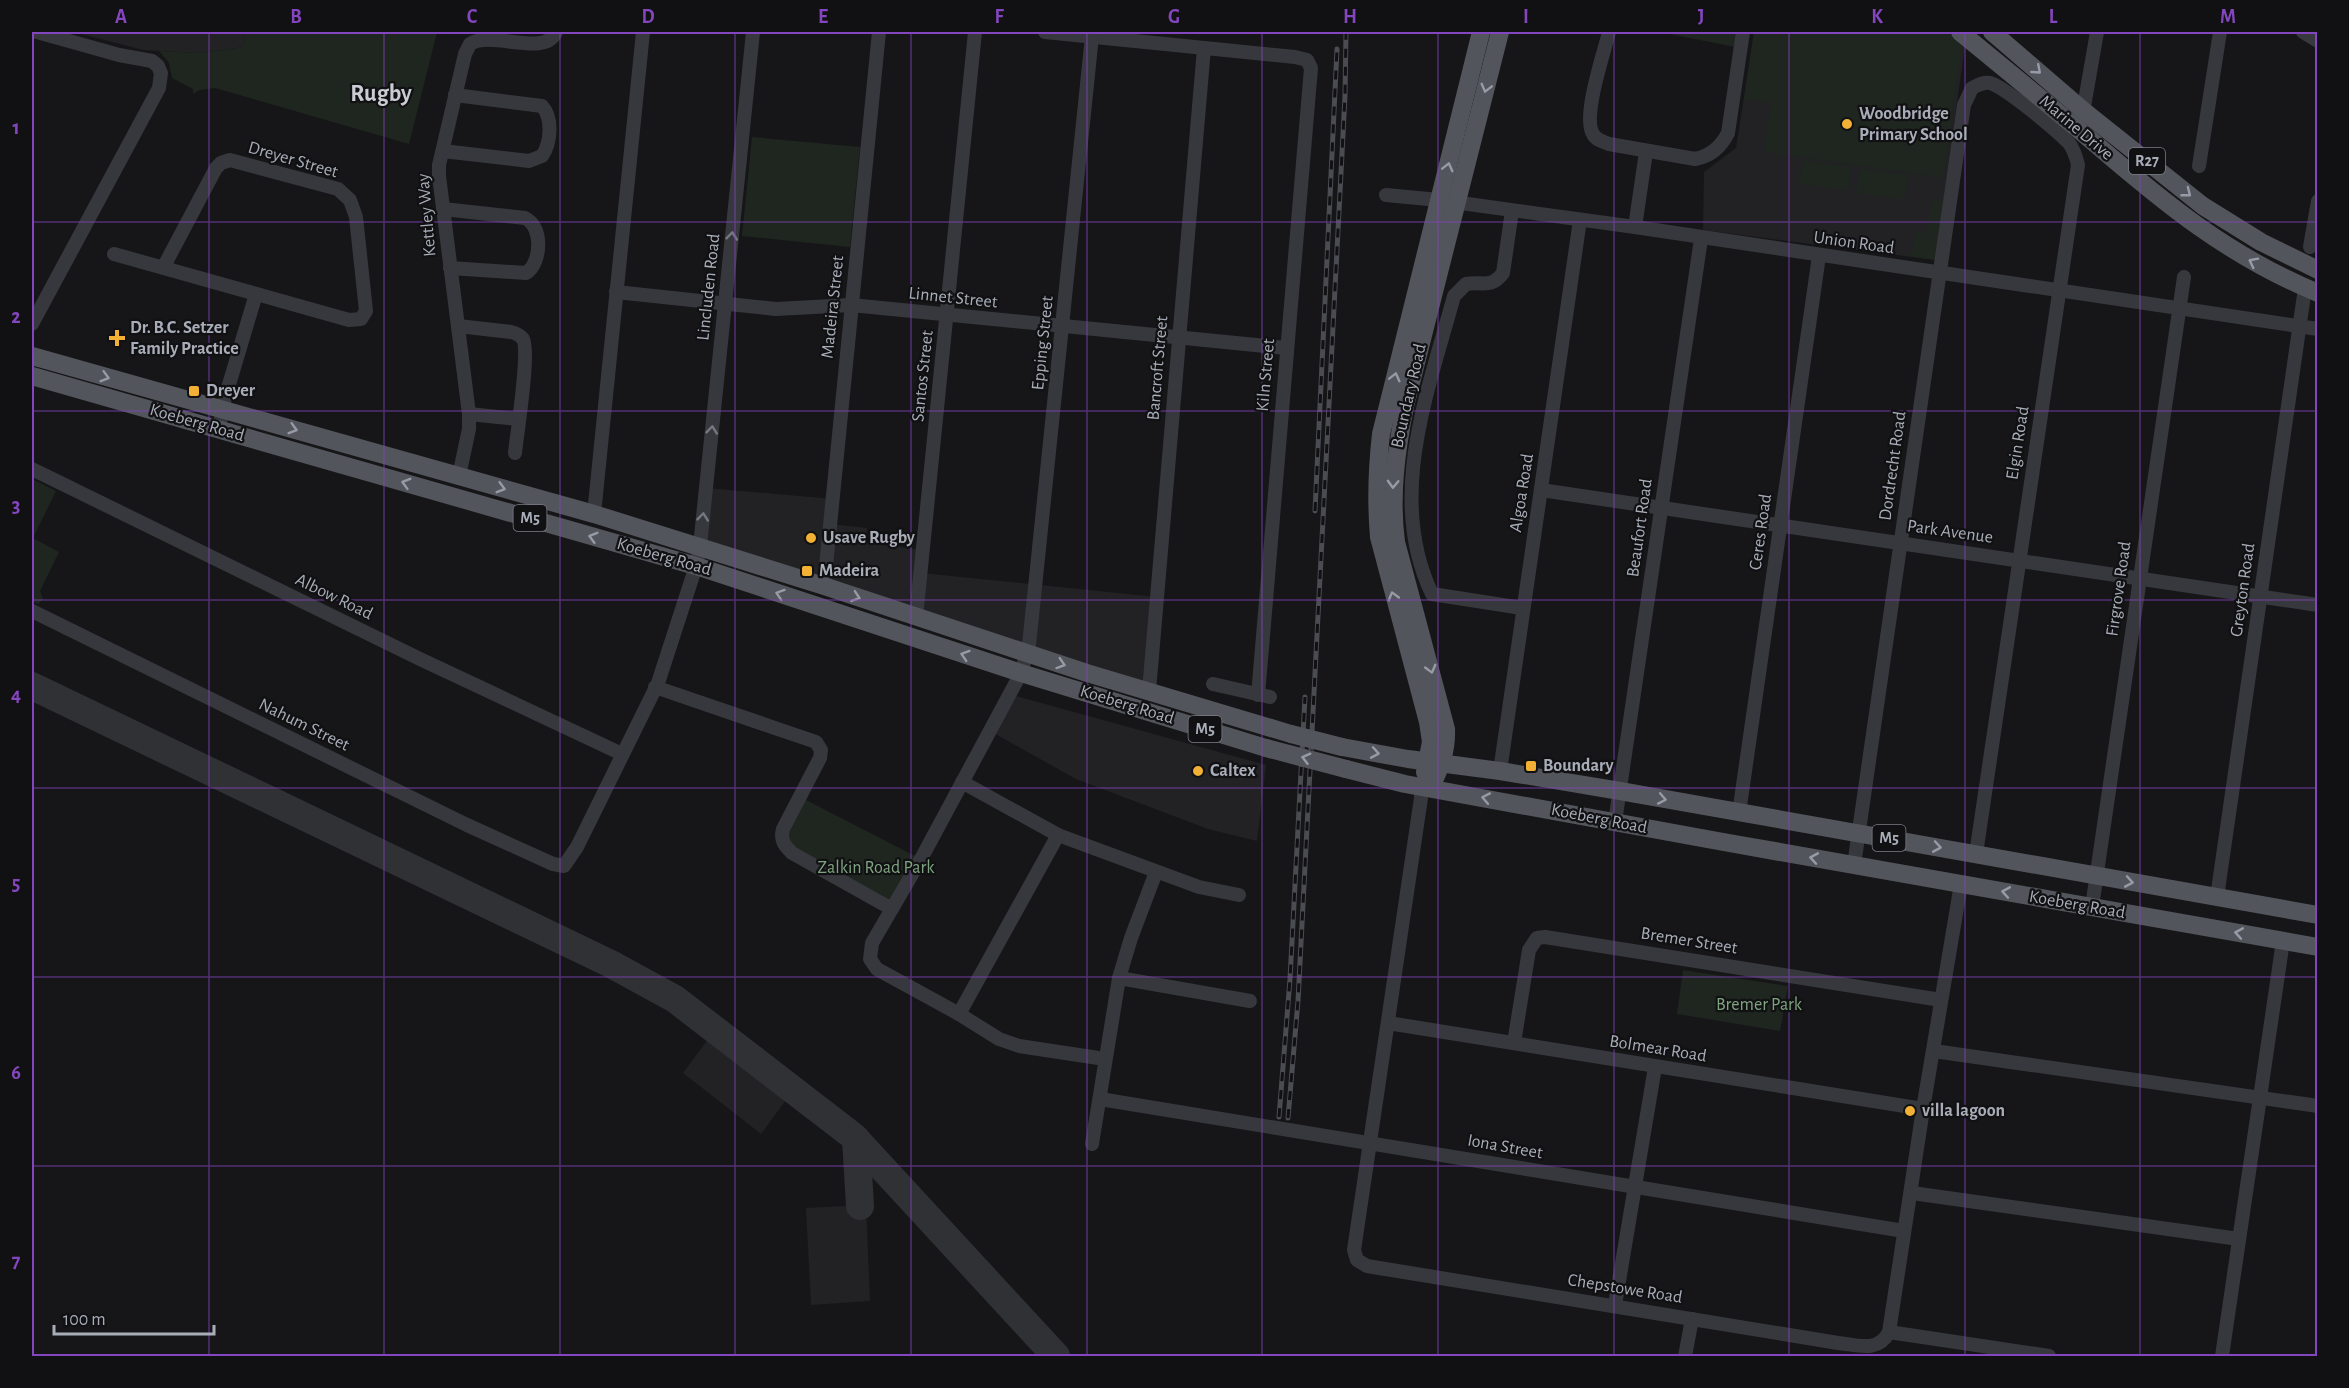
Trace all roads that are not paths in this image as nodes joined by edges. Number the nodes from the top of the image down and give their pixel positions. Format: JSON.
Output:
{"nodes":[{"id":1,"x":36,"y":32,"type":"edge"},
{"id":2,"x":556,"y":32,"type":"edge"},
{"id":3,"x":643,"y":32,"type":"edge"},
{"id":4,"x":753,"y":32,"type":"edge"},
{"id":5,"x":879,"y":32,"type":"edge"},
{"id":6,"x":975,"y":32,"type":"edge"},
{"id":7,"x":1045,"y":32,"type":"edge"},
{"id":8,"x":1481,"y":32,"type":"edge"},
{"id":9,"x":1500,"y":32,"type":"edge"},
{"id":10,"x":1609,"y":32,"type":"edge"},
{"id":11,"x":1743,"y":32,"type":"edge"},
{"id":12,"x":1960,"y":32,"type":"edge"},
{"id":13,"x":1992,"y":32,"type":"edge"},
{"id":14,"x":2097,"y":32,"type":"edge"},
{"id":15,"x":2220,"y":32,"type":"edge"},
{"id":16,"x":2303,"y":32,"type":"edge"},
{"id":17,"x":1092,"y":36,"type":"junction"},
{"id":18,"x":2318,"y":40,"type":"edge"},
{"id":19,"x":1204,"y":48,"type":"junction"},
{"id":20,"x":1984,"y":83,"type":"joint"},
{"id":21,"x":455,"y":95,"type":"junction"},
{"id":22,"x":2081,"y":120,"type":"junction"},
{"id":23,"x":443,"y":151,"type":"junction"},
{"id":24,"x":1646,"y":152,"type":"junction"},
{"id":25,"x":2199,"y":166,"type":"dead end"},
{"id":26,"x":1386,"y":195,"type":"dead end"},
{"id":27,"x":1448,"y":201,"type":"junction"},
{"id":28,"x":2318,"y":201,"type":"edge"},
{"id":29,"x":443,"y":209,"type":"junction"},
{"id":30,"x":1512,"y":211,"type":"junction"},
{"id":31,"x":1580,"y":220,"type":"junction"},
{"id":32,"x":1635,"y":228,"type":"junction"},
{"id":33,"x":1701,"y":239,"type":"junction"},
{"id":34,"x":2310,"y":247,"type":"dead end"},
{"id":35,"x":114,"y":254,"type":"dead end"},
{"id":36,"x":1819,"y":256,"type":"junction"},
{"id":37,"x":163,"y":268,"type":"junction"},
{"id":38,"x":450,"y":268,"type":"junction"},
{"id":39,"x":2318,"y":270,"type":"edge"},
{"id":40,"x":1940,"y":274,"type":"junction"},
{"id":41,"x":2184,"y":277,"type":"dead end"},
{"id":42,"x":2311,"y":290,"type":"edge"},
{"id":43,"x":616,"y":292,"type":"junction"},
{"id":44,"x":2059,"y":292,"type":"junction"},
{"id":45,"x":256,"y":294,"type":"junction"},
{"id":46,"x":726,"y":304,"type":"junction"},
{"id":47,"x":851,"y":305,"type":"junction"},
{"id":48,"x":2179,"y":309,"type":"junction"},
{"id":49,"x":947,"y":316,"type":"junction"},
{"id":50,"x":32,"y":324,"type":"edge"},
{"id":51,"x":458,"y":326,"type":"junction"},
{"id":52,"x":2298,"y":326,"type":"junction"},
{"id":53,"x":1063,"y":327,"type":"junction"},
{"id":54,"x":2318,"y":329,"type":"edge"},
{"id":55,"x":1179,"y":338,"type":"junction"},
{"id":56,"x":1286,"y":348,"type":"junction"},
{"id":57,"x":34,"y":354,"type":"edge"},
{"id":58,"x":33,"y":380,"type":"edge"},
{"id":59,"x":223,"y":410,"type":"junction"},
{"id":60,"x":469,"y":414,"type":"junction"},
{"id":61,"x":518,"y":419,"type":"junction"},
{"id":62,"x":218,"y":429,"type":"junction"},
{"id":63,"x":515,"y":453,"type":"dead end"},
{"id":64,"x":32,"y":469,"type":"edge"},
{"id":65,"x":459,"y":476,"type":"junction"},
{"id":66,"x":1541,"y":490,"type":"junction"},
{"id":67,"x":1661,"y":507,"type":"junction"},
{"id":68,"x":594,"y":514,"type":"junction"},
{"id":69,"x":1780,"y":526,"type":"junction"},
{"id":70,"x":1900,"y":543,"type":"junction"},
{"id":71,"x":700,"y":546,"type":"junction"},
{"id":72,"x":2018,"y":560,"type":"junction"},
{"id":73,"x":696,"y":566,"type":"junction"},
{"id":74,"x":2139,"y":578,"type":"junction"},
{"id":75,"x":824,"y":586,"type":"junction"},
{"id":76,"x":2260,"y":597,"type":"junction"},
{"id":77,"x":2318,"y":605,"type":"edge"},
{"id":78,"x":1522,"y":608,"type":"junction"},
{"id":79,"x":32,"y":611,"type":"edge"},
{"id":80,"x":916,"y":617,"type":"junction"},
{"id":81,"x":1027,"y":653,"type":"junction"},
{"id":82,"x":1020,"y":673,"type":"junction"},
{"id":83,"x":1213,"y":684,"type":"dead end"},
{"id":84,"x":655,"y":687,"type":"junction"},
{"id":85,"x":1149,"y":692,"type":"junction"},
{"id":86,"x":622,"y":754,"type":"junction"},
{"id":87,"x":1435,"y":762,"type":"junction"},
{"id":88,"x":1500,"y":771,"type":"junction"},
{"id":89,"x":962,"y":782,"type":"junction"},
{"id":90,"x":1424,"y":790,"type":"junction"},
{"id":91,"x":1620,"y":791,"type":"junction"},
{"id":92,"x":1739,"y":813,"type":"junction"},
{"id":93,"x":1615,"y":822,"type":"junction"},
{"id":94,"x":1858,"y":833,"type":"junction"},
{"id":95,"x":1058,"y":835,"type":"junction"},
{"id":96,"x":1976,"y":854,"type":"junction"},
{"id":97,"x":1854,"y":865,"type":"junction"},
{"id":98,"x":564,"y":866,"type":"joint"},
{"id":99,"x":1156,"y":872,"type":"junction"},
{"id":100,"x":2096,"y":876,"type":"junction"},
{"id":101,"x":1961,"y":884,"type":"junction"},
{"id":102,"x":1239,"y":895,"type":"dead end"},
{"id":103,"x":2217,"y":897,"type":"junction"},
{"id":104,"x":2092,"y":907,"type":"junction"},
{"id":105,"x":892,"y":909,"type":"junction"},
{"id":106,"x":2318,"y":915,"type":"edge"},
{"id":107,"x":2283,"y":941,"type":"junction"},
{"id":108,"x":2318,"y":947,"type":"edge"},
{"id":109,"x":1119,"y":978,"type":"junction"},
{"id":110,"x":1941,"y":1000,"type":"junction"},
{"id":111,"x":1250,"y":1002,"type":"dead end"},
{"id":112,"x":959,"y":1014,"type":"junction"},
{"id":113,"x":1388,"y":1023,"type":"junction"},
{"id":114,"x":1514,"y":1043,"type":"junction"},
{"id":115,"x":1934,"y":1051,"type":"junction"},
{"id":116,"x":1105,"y":1059,"type":"junction"},
{"id":117,"x":1655,"y":1067,"type":"junction"},
{"id":118,"x":2260,"y":1097,"type":"junction"},
{"id":119,"x":1100,"y":1099,"type":"junction"},
{"id":120,"x":2318,"y":1106,"type":"edge"},
{"id":121,"x":1923,"y":1109,"type":"junction"},
{"id":122,"x":1369,"y":1143,"type":"junction"},
{"id":123,"x":1092,"y":1144,"type":"dead end"},
{"id":124,"x":1635,"y":1187,"type":"junction"},
{"id":125,"x":1912,"y":1193,"type":"junction"},
{"id":126,"x":1904,"y":1231,"type":"junction"},
{"id":127,"x":2239,"y":1239,"type":"junction"},
{"id":128,"x":1615,"y":1305,"type":"junction"},
{"id":129,"x":1692,"y":1319,"type":"junction"},
{"id":130,"x":1889,"y":1332,"type":"junction"},
{"id":131,"x":1685,"y":1356,"type":"edge"},
{"id":132,"x":2049,"y":1356,"type":"edge"},
{"id":133,"x":2222,"y":1356,"type":"edge"}],
"edges":[{"from":1,"to":50,"type":"street"},
{"from":2,"to":21,"type":"street","name":"Kettley Way"},
{"from":3,"to":43,"type":"street"},
{"from":46,"to":4,"type":"street","name":"Lincluden Road","one_way":true},
{"from":5,"to":47,"type":"street","name":"Madeira Street"},
{"from":6,"to":49,"type":"street","name":"Santos Street"},
{"from":7,"to":17,"type":"street"},
{"from":27,"to":8,"type":"main road","name":"Boundary Road","one_way":true},
{"from":9,"to":27,"type":"main road","name":"Boundary Road","one_way":true},
{"from":10,"to":24,"type":"street"},
{"from":11,"to":24,"type":"street"},
{"from":12,"to":22,"type":"main road","name":"Marine Drive","number":"R27"},
{"from":13,"to":22,"type":"main road","name":"Marine Drive","number":"R27","one_way":true},
{"from":14,"to":22,"type":"street"},
{"from":15,"to":25,"type":"street"},
{"from":16,"to":18,"type":"street"},
{"from":17,"to":19,"type":"street"},
{"from":17,"to":53,"type":"street","name":"Epping Street"},
{"from":19,"to":55,"type":"street","name":"Bancroft Street"},
{"from":19,"to":56,"type":"street","name":"Kiln Street"},
{"from":20,"to":40,"type":"street","name":"Dordrecht Road"},
{"from":20,"to":44,"type":"street","name":"Elgin Road"},
{"from":21,"to":23,"type":"street","name":"Kettley Way"},
{"from":21,"to":23,"type":"street"},
{"from":22,"to":39,"type":"main road","name":"Marine Drive","number":"R27","one_way":true},
{"from":42,"to":22,"type":"main road","name":"Marine Drive","number":"R27","one_way":true},
{"from":23,"to":29,"type":"street","name":"Kettley Way"},
{"from":24,"to":32,"type":"street"},
{"from":26,"to":27,"type":"street","name":"Union Road"},
{"from":27,"to":30,"type":"street","name":"Union Road"},
{"from":27,"to":87,"type":"main road","name":"Boundary Road"},
{"from":28,"to":34,"type":"street"},
{"from":29,"to":38,"type":"street","name":"Kettley Way"},
{"from":29,"to":38,"type":"street"},
{"from":30,"to":31,"type":"street","name":"Union Road"},
{"from":30,"to":78,"type":"street"},
{"from":31,"to":32,"type":"street","name":"Union Road"},
{"from":31,"to":66,"type":"street","name":"Algoa Road"},
{"from":32,"to":33,"type":"street","name":"Union Road"},
{"from":33,"to":36,"type":"street","name":"Union Road"},
{"from":33,"to":67,"type":"street","name":"Beaufort Road"},
{"from":35,"to":37,"type":"street","name":"Dreyer Street"},
{"from":36,"to":40,"type":"street","name":"Union Road"},
{"from":36,"to":69,"type":"street","name":"Ceres Road"},
{"from":37,"to":45,"type":"street","name":"Dreyer Street"},
{"from":37,"to":45,"type":"street","name":"Dreyer Street"},
{"from":38,"to":51,"type":"street","name":"Kettley Way"},
{"from":40,"to":44,"type":"street","name":"Union Road"},
{"from":40,"to":70,"type":"street","name":"Dordrecht Road"},
{"from":41,"to":48,"type":"street","name":"Firgrove Road"},
{"from":42,"to":52,"type":"street","name":"Greyton Road"},
{"from":43,"to":46,"type":"street","name":"Linnet Street"},
{"from":43,"to":68,"type":"street"},
{"from":44,"to":48,"type":"street","name":"Union Road"},
{"from":44,"to":72,"type":"street","name":"Elgin Road"},
{"from":45,"to":59,"type":"street"},
{"from":46,"to":47,"type":"street","name":"Linnet Street"},
{"from":71,"to":46,"type":"street","name":"Lincluden Road","one_way":true},
{"from":47,"to":49,"type":"street","name":"Linnet Street"},
{"from":47,"to":75,"type":"street","name":"Madeira Street"},
{"from":48,"to":52,"type":"street","name":"Union Road"},
{"from":48,"to":74,"type":"street","name":"Firgrove Road"},
{"from":49,"to":53,"type":"street","name":"Linnet Street"},
{"from":49,"to":80,"type":"street","name":"Santos Street"},
{"from":51,"to":60,"type":"street","name":"Kettley Way"},
{"from":51,"to":61,"type":"street"},
{"from":52,"to":54,"type":"street","name":"Union Road"},
{"from":52,"to":76,"type":"street","name":"Greyton Road"},
{"from":53,"to":55,"type":"street","name":"Linnet Street"},
{"from":53,"to":81,"type":"street","name":"Epping Street"},
{"from":55,"to":56,"type":"street","name":"Linnet Street"},
{"from":55,"to":85,"type":"street","name":"Bancroft Street"},
{"from":56,"to":83,"type":"street","name":"Kiln Street"},
{"from":57,"to":59,"type":"main road","name":"Koeberg Road","number":"M5","one_way":true},
{"from":58,"to":62,"type":"main road","name":"Koeberg Road","number":"M5"},
{"from":59,"to":62,"type":"street"},
{"from":59,"to":65,"type":"main road","name":"Koeberg Road","number":"M5","one_way":true},
{"from":60,"to":61,"type":"street"},
{"from":60,"to":65,"type":"street","name":"Kettley Way"},
{"from":61,"to":63,"type":"street"},
{"from":73,"to":62,"type":"main road","name":"Koeberg Road","number":"M5","one_way":true},
{"from":64,"to":86,"type":"street","name":"Albow Road"},
{"from":65,"to":68,"type":"main road","name":"Koeberg Road","number":"M5","one_way":true},
{"from":66,"to":67,"type":"street","name":"Park Avenue"},
{"from":66,"to":78,"type":"street","name":"Algoa Road"},
{"from":67,"to":69,"type":"street","name":"Park Avenue"},
{"from":67,"to":91,"type":"street","name":"Beaufort Road"},
{"from":68,"to":71,"type":"main road","name":"Koeberg Road","number":"M5"},
{"from":69,"to":70,"type":"street","name":"Park Avenue"},
{"from":69,"to":92,"type":"street","name":"Ceres Road"},
{"from":70,"to":72,"type":"street","name":"Park Avenue"},
{"from":70,"to":94,"type":"street","name":"Dordrecht Road"},
{"from":71,"to":73,"type":"street","name":"Lincluden Road"},
{"from":71,"to":75,"type":"main road","name":"Koeberg Road","number":"M5"},
{"from":72,"to":74,"type":"street","name":"Park Avenue"},
{"from":72,"to":96,"type":"street","name":"Elgin Road"},
{"from":82,"to":73,"type":"main road","name":"Koeberg Road","number":"M5","one_way":true},
{"from":73,"to":84,"type":"street","name":"Lincluden Road"},
{"from":74,"to":76,"type":"street","name":"Park Avenue"},
{"from":74,"to":100,"type":"street","name":"Firgrove Road"},
{"from":75,"to":80,"type":"main road","name":"Koeberg Road","number":"M5","one_way":true},
{"from":76,"to":77,"type":"street","name":"Park Avenue"},
{"from":76,"to":103,"type":"street","name":"Greyton Road"},
{"from":78,"to":88,"type":"street","name":"Algoa Road"},
{"from":79,"to":98,"type":"street","name":"Nahum Street"},
{"from":80,"to":81,"type":"main road","name":"Koeberg Road","number":"M5"},
{"from":81,"to":82,"type":"street","name":"Epping Street"},
{"from":81,"to":85,"type":"main road","name":"Koeberg Road","number":"M5","one_way":true},
{"from":82,"to":89,"type":"street","name":"Epping Street"},
{"from":90,"to":82,"type":"main road","name":"Koeberg Road","number":"M5","one_way":true,"bridge":true},
{"from":84,"to":86,"type":"street","name":"Lincluden Road"},
{"from":84,"to":105,"type":"street"},
{"from":85,"to":87,"type":"main road","name":"Koeberg Road","number":"M5","one_way":true,"bridge":true},
{"from":86,"to":98,"type":"street","name":"Lincluden Road"},
{"from":87,"to":88,"type":"main road","name":"Koeberg Road","number":"M5"},
{"from":87,"to":90,"type":"main road","name":"Boundary Road"},
{"from":88,"to":91,"type":"main road","name":"Koeberg Road","number":"M5"},
{"from":89,"to":95,"type":"street"},
{"from":89,"to":105,"type":"street","name":"Epping Street"},
{"from":93,"to":90,"type":"main road","name":"Koeberg Road","number":"M5","one_way":true},
{"from":90,"to":113,"type":"street"},
{"from":91,"to":92,"type":"main road","name":"Koeberg Road","number":"M5","one_way":true},
{"from":91,"to":93,"type":"street","name":"Beaufort Road"},
{"from":92,"to":94,"type":"main road","name":"Koeberg Road","number":"M5"},
{"from":97,"to":93,"type":"main road","name":"Koeberg Road","number":"M5","one_way":true},
{"from":94,"to":96,"type":"main road","name":"Koeberg Road","number":"M5","one_way":true},
{"from":94,"to":97,"type":"street","name":"Dordrecht Road"},
{"from":95,"to":99,"type":"street"},
{"from":95,"to":112,"type":"street"},
{"from":96,"to":100,"type":"main road","name":"Koeberg Road","number":"M5"},
{"from":97,"to":101,"type":"main road","name":"Koeberg Road","number":"M5"},
{"from":99,"to":102,"type":"street"},
{"from":99,"to":109,"type":"street"},
{"from":100,"to":103,"type":"main road","name":"Koeberg Road","number":"M5","one_way":true},
{"from":100,"to":104,"type":"street","name":"Firgrove Road"},
{"from":104,"to":101,"type":"main road","name":"Koeberg Road","number":"M5","one_way":true},
{"from":101,"to":110,"type":"street"},
{"from":103,"to":106,"type":"main road","name":"Koeberg Road","number":"M5"},
{"from":107,"to":104,"type":"main road","name":"Koeberg Road","number":"M5","one_way":true},
{"from":105,"to":112,"type":"street","name":"Epping Street"},
{"from":107,"to":108,"type":"main road","name":"Koeberg Road","number":"M5"},
{"from":107,"to":118,"type":"street"},
{"from":109,"to":111,"type":"street"},
{"from":109,"to":116,"type":"street"},
{"from":110,"to":114,"type":"street","name":"Bremer Street"},
{"from":110,"to":115,"type":"street"},
{"from":112,"to":116,"type":"street"},
{"from":113,"to":114,"type":"street","name":"Bolmear Road"},
{"from":113,"to":122,"type":"street"},
{"from":114,"to":117,"type":"street","name":"Bolmear Road"},
{"from":115,"to":118,"type":"street"},
{"from":115,"to":121,"type":"street"},
{"from":116,"to":119,"type":"street"},
{"from":117,"to":121,"type":"street","name":"Bolmear Road"},
{"from":117,"to":124,"type":"street"},
{"from":118,"to":120,"type":"street"},
{"from":118,"to":127,"type":"street"},
{"from":119,"to":122,"type":"street","name":"Iona Street"},
{"from":119,"to":123,"type":"street"},
{"from":121,"to":125,"type":"street"},
{"from":122,"to":124,"type":"street","name":"Iona Street"},
{"from":122,"to":128,"type":"street","name":"Chepstowe Road"},
{"from":124,"to":126,"type":"street","name":"Iona Street"},
{"from":124,"to":128,"type":"street"},
{"from":125,"to":126,"type":"street"},
{"from":125,"to":127,"type":"street"},
{"from":126,"to":130,"type":"street"},
{"from":127,"to":133,"type":"street"},
{"from":128,"to":129,"type":"street","name":"Chepstowe Road"},
{"from":129,"to":130,"type":"street","name":"Chepstowe Road"},
{"from":129,"to":131,"type":"street"},
{"from":130,"to":132,"type":"street"}]}
